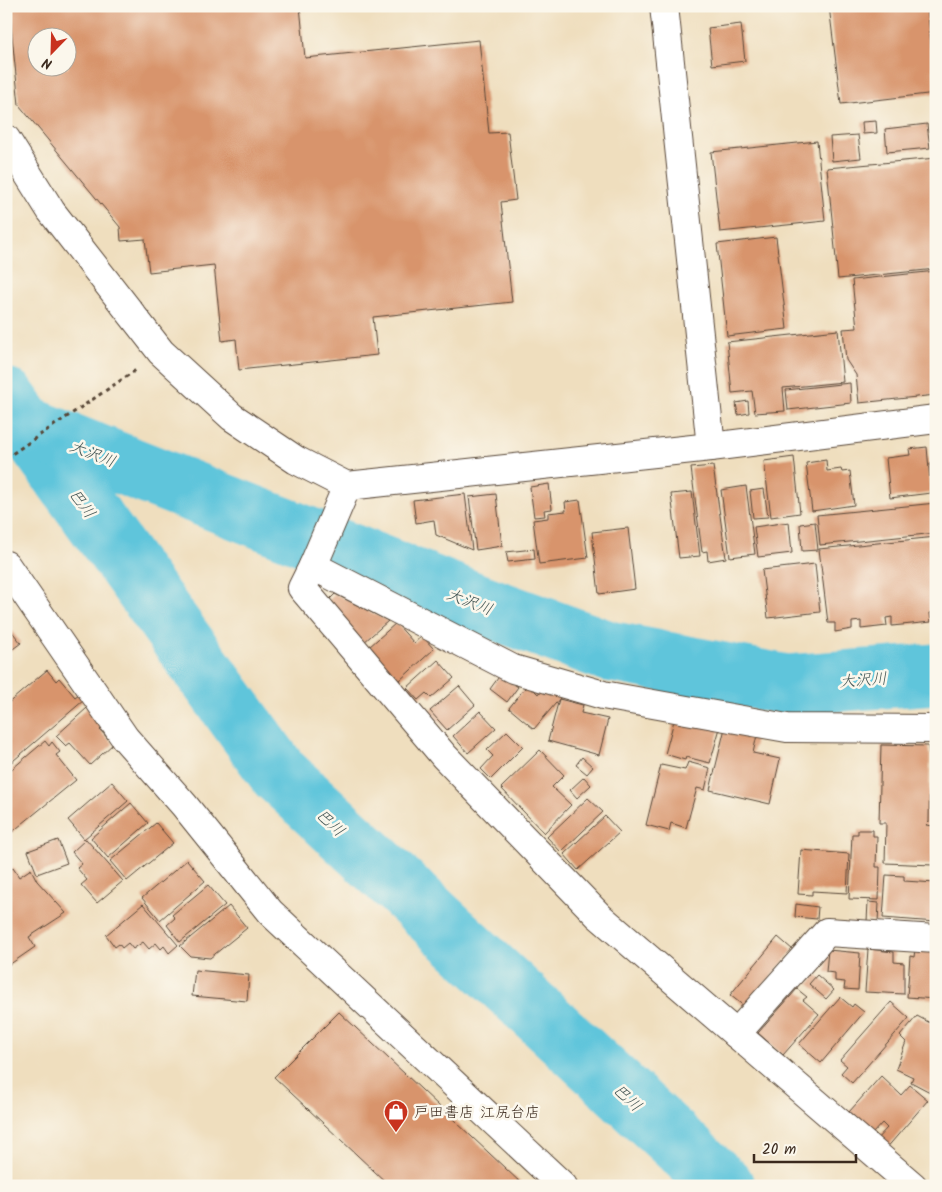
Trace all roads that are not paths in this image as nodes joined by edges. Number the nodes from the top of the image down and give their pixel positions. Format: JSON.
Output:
{"nodes":[{"id":1,"x":664,"y":6,"type":"edge"},
{"id":2,"x":6,"y":139,"type":"edge"},
{"id":3,"x":936,"y":418,"type":"edge"},
{"id":4,"x":711,"y":448,"type":"junction"},
{"id":5,"x":343,"y":494,"type":"junction"},
{"id":6,"x":6,"y":565,"type":"edge"},
{"id":7,"x":313,"y":566,"type":"junction"},
{"id":8,"x":936,"y":729,"type":"edge"},
{"id":9,"x":936,"y":939,"type":"edge"},
{"id":10,"x":736,"y":1034,"type":"junction"},
{"id":11,"x":563,"y":1186,"type":"edge"},
{"id":12,"x":913,"y":1186,"type":"edge"}],
"edges":[{"from":1,"to":4,"type":"street"},
{"from":2,"to":5,"type":"street"},
{"from":3,"to":4,"type":"street"},
{"from":4,"to":5,"type":"street"},
{"from":5,"to":7,"type":"street"},
{"from":6,"to":11,"type":"street"},
{"from":7,"to":8,"type":"street"},
{"from":7,"to":10,"type":"street"},
{"from":9,"to":10,"type":"street"},
{"from":10,"to":12,"type":"street"}]}
